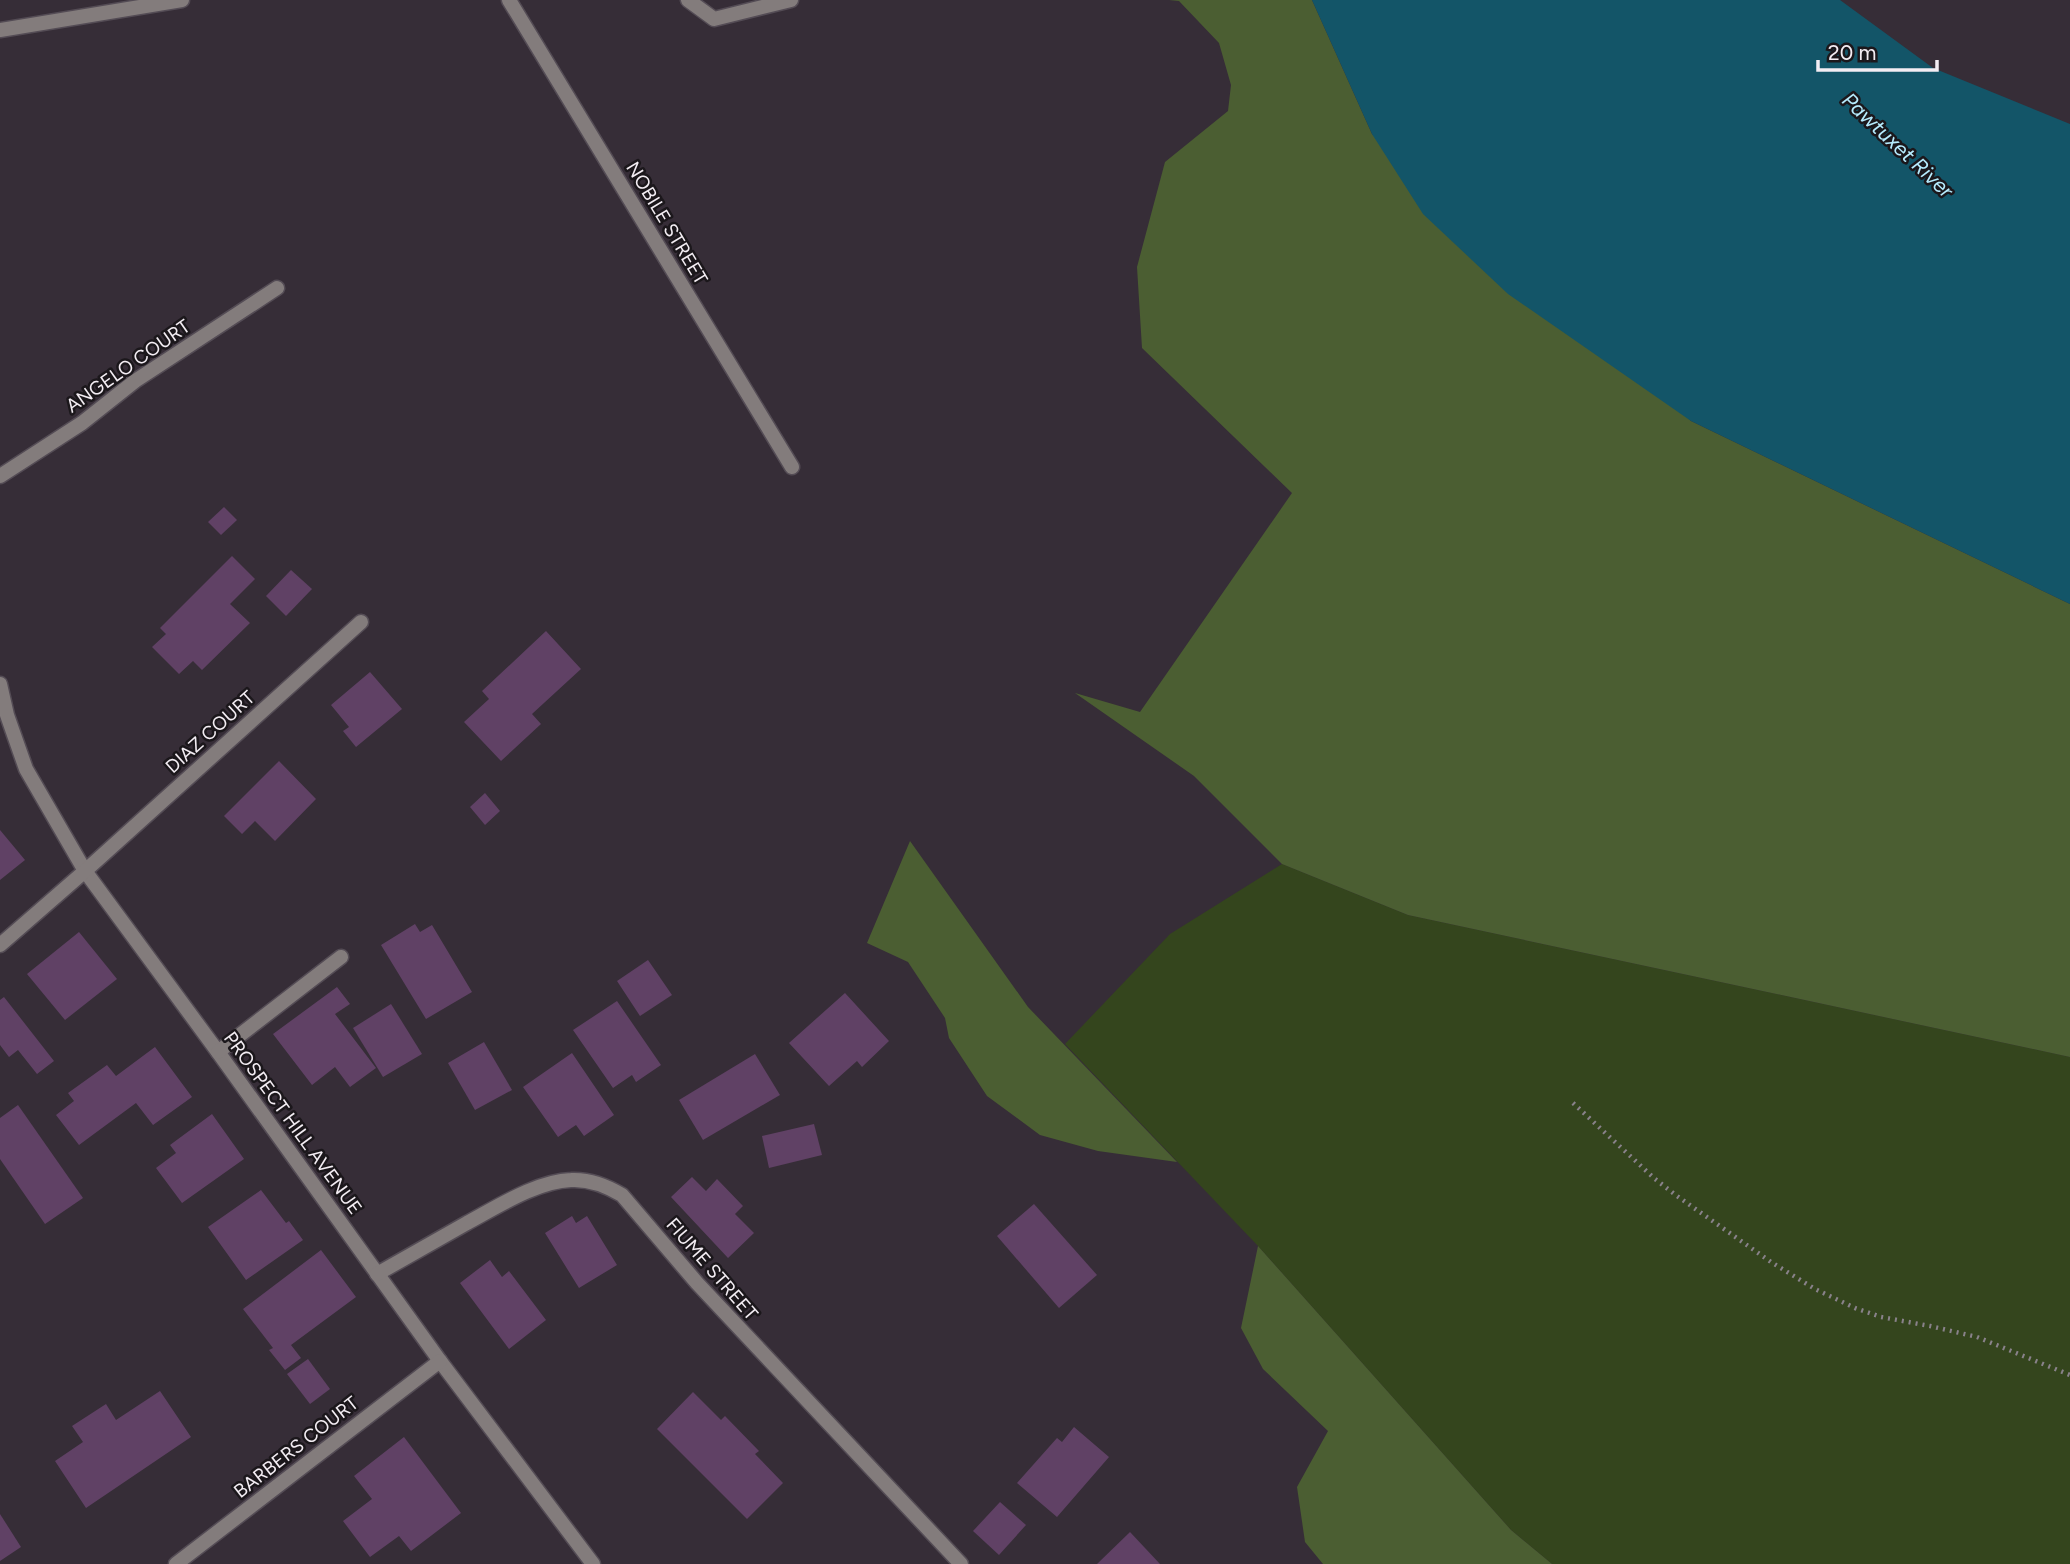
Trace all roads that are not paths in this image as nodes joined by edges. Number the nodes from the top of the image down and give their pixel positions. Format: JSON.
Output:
{"nodes":[{"id":1,"x":182,"y":0,"type":"edge"},
{"id":2,"x":509,"y":0,"type":"edge"},
{"id":3,"x":688,"y":0,"type":"edge"},
{"id":4,"x":791,"y":0,"type":"edge"},
{"id":5,"x":0,"y":30,"type":"edge"},
{"id":6,"x":277,"y":288,"type":"dead end"},
{"id":7,"x":792,"y":467,"type":"dead end"},
{"id":8,"x":0,"y":475,"type":"edge"},
{"id":9,"x":362,"y":622,"type":"dead end"},
{"id":10,"x":0,"y":684,"type":"edge"},
{"id":11,"x":85,"y":871,"type":"junction"},
{"id":12,"x":0,"y":945,"type":"edge"},
{"id":13,"x":341,"y":957,"type":"dead end"},
{"id":14,"x":218,"y":1052,"type":"junction"},
{"id":15,"x":377,"y":1274,"type":"junction"},
{"id":16,"x":440,"y":1361,"type":"junction"},
{"id":17,"x":176,"y":1564,"type":"edge"},
{"id":18,"x":593,"y":1564,"type":"edge"},
{"id":19,"x":961,"y":1564,"type":"edge"}],
"edges":[{"from":1,"to":5,"type":"street"},
{"from":2,"to":7,"type":"street","name":"NOBILE STREET"},
{"from":3,"to":4,"type":"street"},
{"from":6,"to":8,"type":"street","name":"ANGELO COURT"},
{"from":9,"to":11,"type":"street","name":"DIAZ COURT"},
{"from":10,"to":11,"type":"street","name":"PROSPECT HILL AVENUE"},
{"from":11,"to":12,"type":"street","name":"DIAZ COURT"},
{"from":11,"to":14,"type":"street","name":"PROSPECT HILL AVENUE"},
{"from":13,"to":14,"type":"street"},
{"from":14,"to":15,"type":"street","name":"PROSPECT HILL AVENUE"},
{"from":15,"to":16,"type":"street","name":"PROSPECT HILL AVENUE"},
{"from":15,"to":19,"type":"street","name":"FIUME STREET"},
{"from":16,"to":17,"type":"street","name":"BARBERS COURT"},
{"from":16,"to":18,"type":"street","name":"PROSPECT HILL AVENUE"}]}
